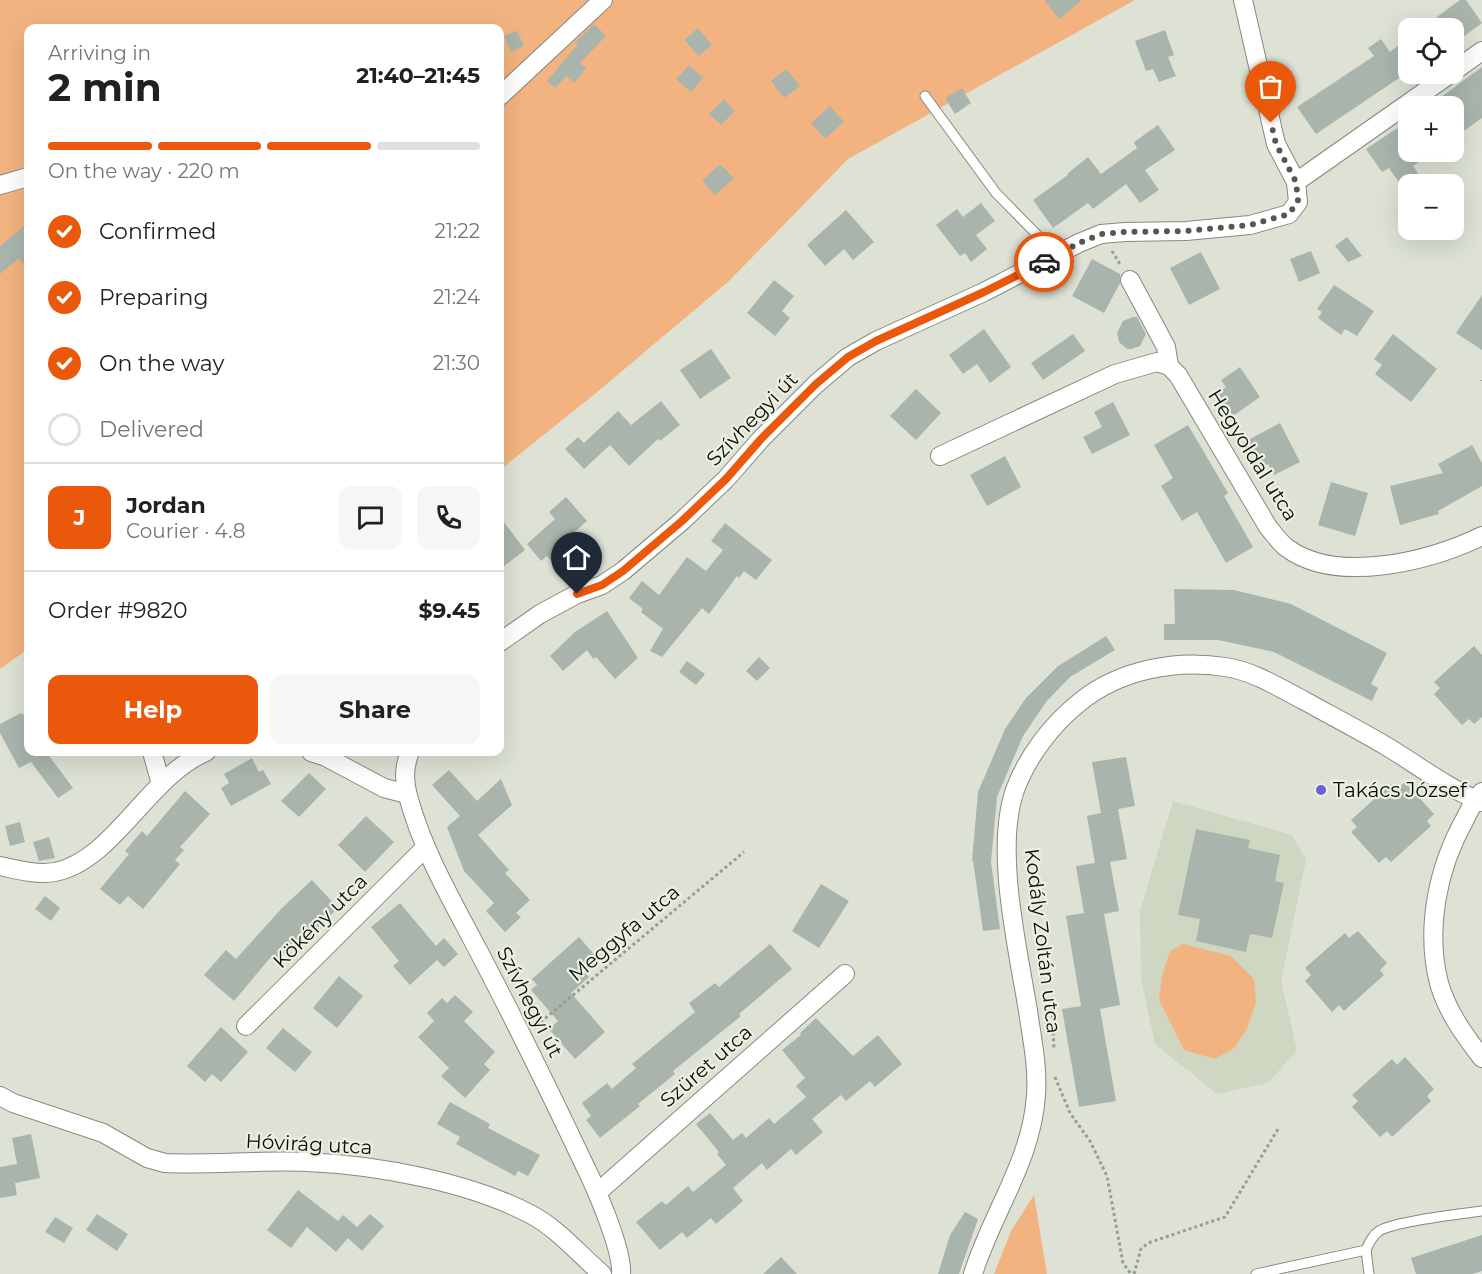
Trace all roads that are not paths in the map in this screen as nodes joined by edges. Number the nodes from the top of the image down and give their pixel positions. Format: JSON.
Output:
{"nodes":[{"id":1,"x":603,"y":0,"type":"edge"},
{"id":2,"x":1243,"y":0,"type":"edge"},
{"id":3,"x":1482,"y":51,"type":"edge"},
{"id":4,"x":1464,"y":64,"type":"edge"},
{"id":5,"x":1435,"y":84,"type":"edge"},
{"id":6,"x":504,"y":92,"type":"edge"},
{"id":7,"x":925,"y":96,"type":"dead end"},
{"id":8,"x":24,"y":178,"type":"edge"},
{"id":9,"x":1296,"y":182,"type":"junction"},
{"id":10,"x":0,"y":185,"type":"edge"},
{"id":11,"x":1057,"y":255,"type":"junction"},
{"id":12,"x":1130,"y":280,"type":"road end"},
{"id":13,"x":1169,"y":366,"type":"junction"},
{"id":14,"x":940,"y":456,"type":"dead end"},
{"id":15,"x":1482,"y":536,"type":"edge"},
{"id":16,"x":504,"y":639,"type":"edge"},
{"id":17,"x":153,"y":756,"type":"edge"},
{"id":18,"x":198,"y":756,"type":"edge"},
{"id":19,"x":323,"y":756,"type":"edge"},
{"id":20,"x":409,"y":756,"type":"edge"},
{"id":21,"x":161,"y":783,"type":"junction"},
{"id":22,"x":407,"y":794,"type":"junction"},
{"id":23,"x":1480,"y":798,"type":"edge"},
{"id":24,"x":425,"y":848,"type":"junction"},
{"id":25,"x":0,"y":866,"type":"edge"},
{"id":26,"x":845,"y":974,"type":"dead end"},
{"id":27,"x":246,"y":1026,"type":"dead end"},
{"id":28,"x":1482,"y":1058,"type":"edge"},
{"id":29,"x":0,"y":1096,"type":"edge"},
{"id":30,"x":598,"y":1192,"type":"junction"},
{"id":31,"x":1482,"y":1211,"type":"edge"},
{"id":32,"x":1366,"y":1250,"type":"junction"},
{"id":33,"x":602,"y":1274,"type":"edge"},
{"id":34,"x":621,"y":1274,"type":"edge"},
{"id":35,"x":974,"y":1274,"type":"edge"},
{"id":36,"x":1256,"y":1274,"type":"edge"},
{"id":37,"x":1369,"y":1274,"type":"edge"}],
"edges":[{"from":1,"to":6,"type":"street"},
{"from":2,"to":9,"type":"street"},
{"from":3,"to":4,"type":"street"},
{"from":5,"to":9,"type":"street"},
{"from":7,"to":11,"type":"lane"},
{"from":8,"to":10,"type":"street"},
{"from":9,"to":11,"type":"street","name":"Szívhegyi út"},
{"from":11,"to":16,"type":"street","name":"Szívhegyi út"},
{"from":12,"to":13,"type":"street","name":"Hegyoldal utca"},
{"from":13,"to":14,"type":"street"},
{"from":13,"to":15,"type":"street","name":"Hegyoldal utca"},
{"from":17,"to":21,"type":"street"},
{"from":18,"to":21,"type":"street"},
{"from":19,"to":22,"type":"street"},
{"from":20,"to":22,"type":"street","name":"Szívhegyi út"},
{"from":21,"to":25,"type":"street"},
{"from":22,"to":24,"type":"street","name":"Szívhegyi út"},
{"from":23,"to":28,"type":"street"},
{"from":23,"to":35,"type":"street","name":"Kodály Zoltán utca"},
{"from":24,"to":27,"type":"street","name":"Kökény utca"},
{"from":24,"to":30,"type":"street","name":"Szívhegyi út"},
{"from":26,"to":30,"type":"street","name":"Szüret utca"},
{"from":29,"to":33,"type":"street","name":"Hóvirág utca"},
{"from":30,"to":34,"type":"street","name":"Szívhegyi út"},
{"from":31,"to":32,"type":"lane"},
{"from":32,"to":36,"type":"lane"},
{"from":32,"to":37,"type":"lane"}]}
